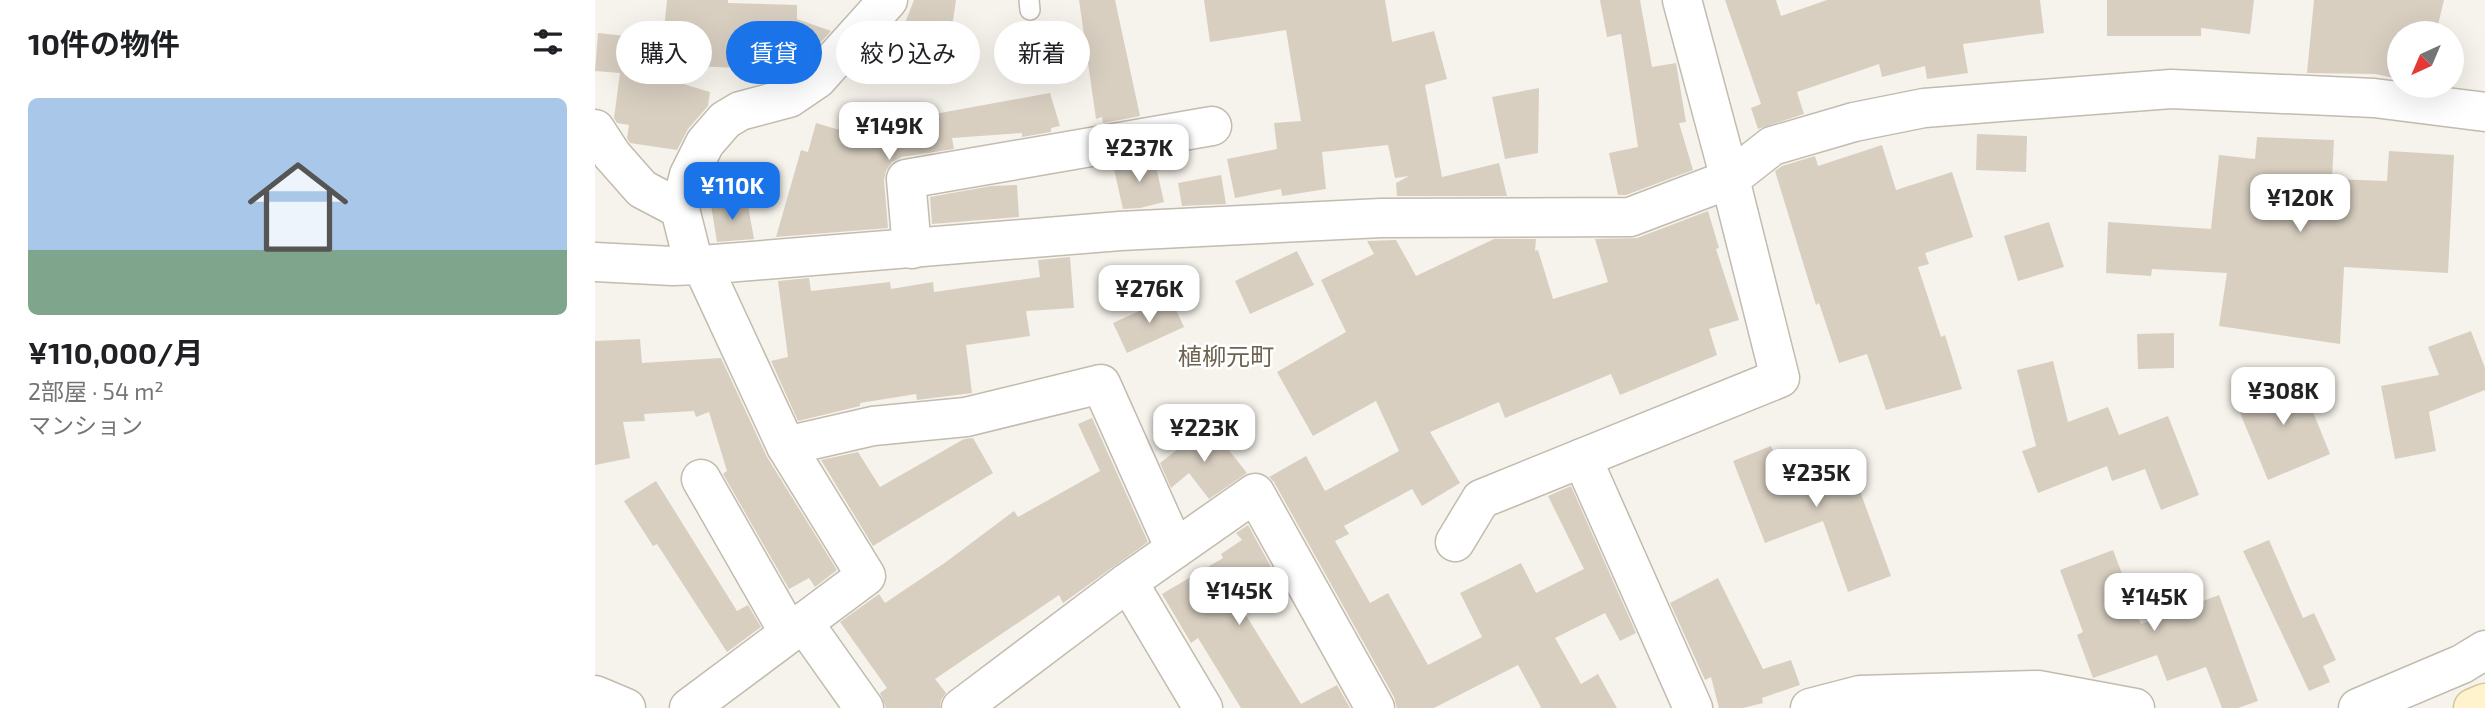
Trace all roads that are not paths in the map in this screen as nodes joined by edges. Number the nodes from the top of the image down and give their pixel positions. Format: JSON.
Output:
{"nodes":[{"id":1,"x":888,"y":0,"type":"edge"},
{"id":2,"x":1682,"y":0,"type":"edge"},
{"id":3,"x":2485,"y":112,"type":"edge"},
{"id":4,"x":1212,"y":127,"type":"dead end"},
{"id":5,"x":595,"y":129,"type":"edge"},
{"id":6,"x":1730,"y":179,"type":"junction"},
{"id":7,"x":680,"y":209,"type":"junction"},
{"id":8,"x":912,"y":249,"type":"junction"},
{"id":9,"x":595,"y":262,"type":"edge"},
{"id":10,"x":698,"y":265,"type":"junction"},
{"id":11,"x":786,"y":446,"type":"junction"},
{"id":12,"x":1582,"y":458,"type":"junction"},
{"id":13,"x":701,"y":480,"type":"dead end"},
{"id":14,"x":1455,"y":542,"type":"dead end"},
{"id":15,"x":1175,"y":549,"type":"junction"},
{"id":16,"x":1128,"y":582,"type":"junction"},
{"id":17,"x":796,"y":628,"type":"junction"},
{"id":18,"x":2485,"y":650,"type":"edge"},
{"id":19,"x":595,"y":695,"type":"edge"},
{"id":20,"x":2485,"y":703,"type":"edge"},
{"id":21,"x":625,"y":708,"type":"edge"},
{"id":22,"x":689,"y":708,"type":"edge"},
{"id":23,"x":864,"y":708,"type":"edge"},
{"id":24,"x":961,"y":708,"type":"edge"},
{"id":25,"x":1203,"y":708,"type":"edge"},
{"id":26,"x":1375,"y":708,"type":"edge"},
{"id":27,"x":1693,"y":708,"type":"edge"},
{"id":28,"x":1811,"y":708,"type":"edge"},
{"id":29,"x":2135,"y":708,"type":"edge"},
{"id":30,"x":2358,"y":708,"type":"edge"},
{"id":31,"x":2473,"y":708,"type":"edge"}],
"edges":[{"from":1,"to":7,"type":"street"},
{"from":2,"to":6,"type":"street"},
{"from":3,"to":6,"type":"street"},
{"from":4,"to":8,"type":"street"},
{"from":5,"to":7,"type":"street"},
{"from":6,"to":8,"type":"street"},
{"from":6,"to":12,"type":"street"},
{"from":7,"to":10,"type":"street"},
{"from":8,"to":10,"type":"street"},
{"from":9,"to":10,"type":"street"},
{"from":10,"to":11,"type":"street"},
{"from":11,"to":15,"type":"street"},
{"from":11,"to":17,"type":"street"},
{"from":12,"to":14,"type":"street"},
{"from":12,"to":27,"type":"street"},
{"from":13,"to":17,"type":"street"},
{"from":15,"to":16,"type":"street"},
{"from":15,"to":26,"type":"street"},
{"from":16,"to":24,"type":"street"},
{"from":16,"to":25,"type":"street"},
{"from":17,"to":22,"type":"street"},
{"from":17,"to":23,"type":"street"},
{"from":18,"to":30,"type":"street"},
{"from":19,"to":21,"type":"street"},
{"from":20,"to":31,"type":"street"},
{"from":28,"to":29,"type":"street"}]}
